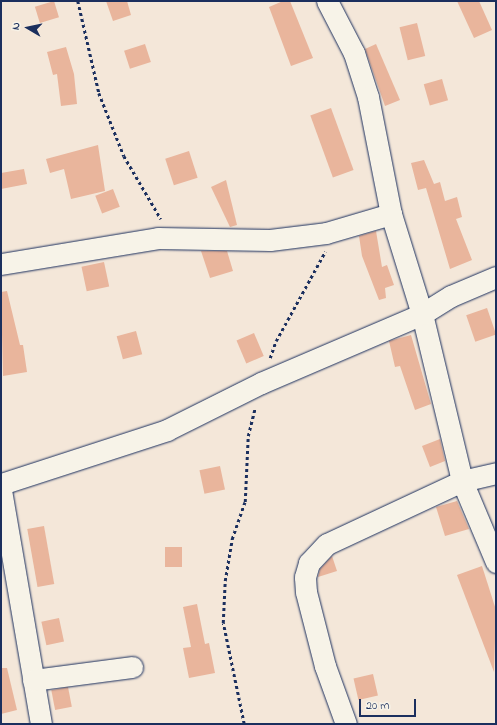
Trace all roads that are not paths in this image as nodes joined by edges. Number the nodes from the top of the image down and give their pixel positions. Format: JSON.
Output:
{"nodes":[{"id":1,"x":327,"y":1,"type":"edge"},
{"id":2,"x":391,"y":214,"type":"junction"},
{"id":3,"x":1,"y":264,"type":"edge"},
{"id":4,"x":496,"y":277,"type":"edge"},
{"id":5,"x":422,"y":314,"type":"junction"},
{"id":6,"x":496,"y":473,"type":"edge"},
{"id":7,"x":462,"y":481,"type":"junction"},
{"id":8,"x":1,"y":484,"type":"edge"},
{"id":9,"x":1,"y":490,"type":"edge"},
{"id":10,"x":496,"y":562,"type":"edge"},
{"id":11,"x":132,"y":667,"type":"dead end"},
{"id":12,"x":33,"y":680,"type":"junction"},
{"id":13,"x":41,"y":724,"type":"edge"},
{"id":14,"x":346,"y":724,"type":"edge"}],
"edges":[{"from":1,"to":2,"type":"street"},
{"from":2,"to":3,"type":"street"},
{"from":2,"to":5,"type":"street"},
{"from":4,"to":5,"type":"street"},
{"from":5,"to":7,"type":"street"},
{"from":5,"to":8,"type":"street"},
{"from":6,"to":7,"type":"street"},
{"from":7,"to":10,"type":"street"},
{"from":7,"to":14,"type":"street"},
{"from":9,"to":12,"type":"street"},
{"from":11,"to":12,"type":"street"},
{"from":12,"to":13,"type":"street"}]}
